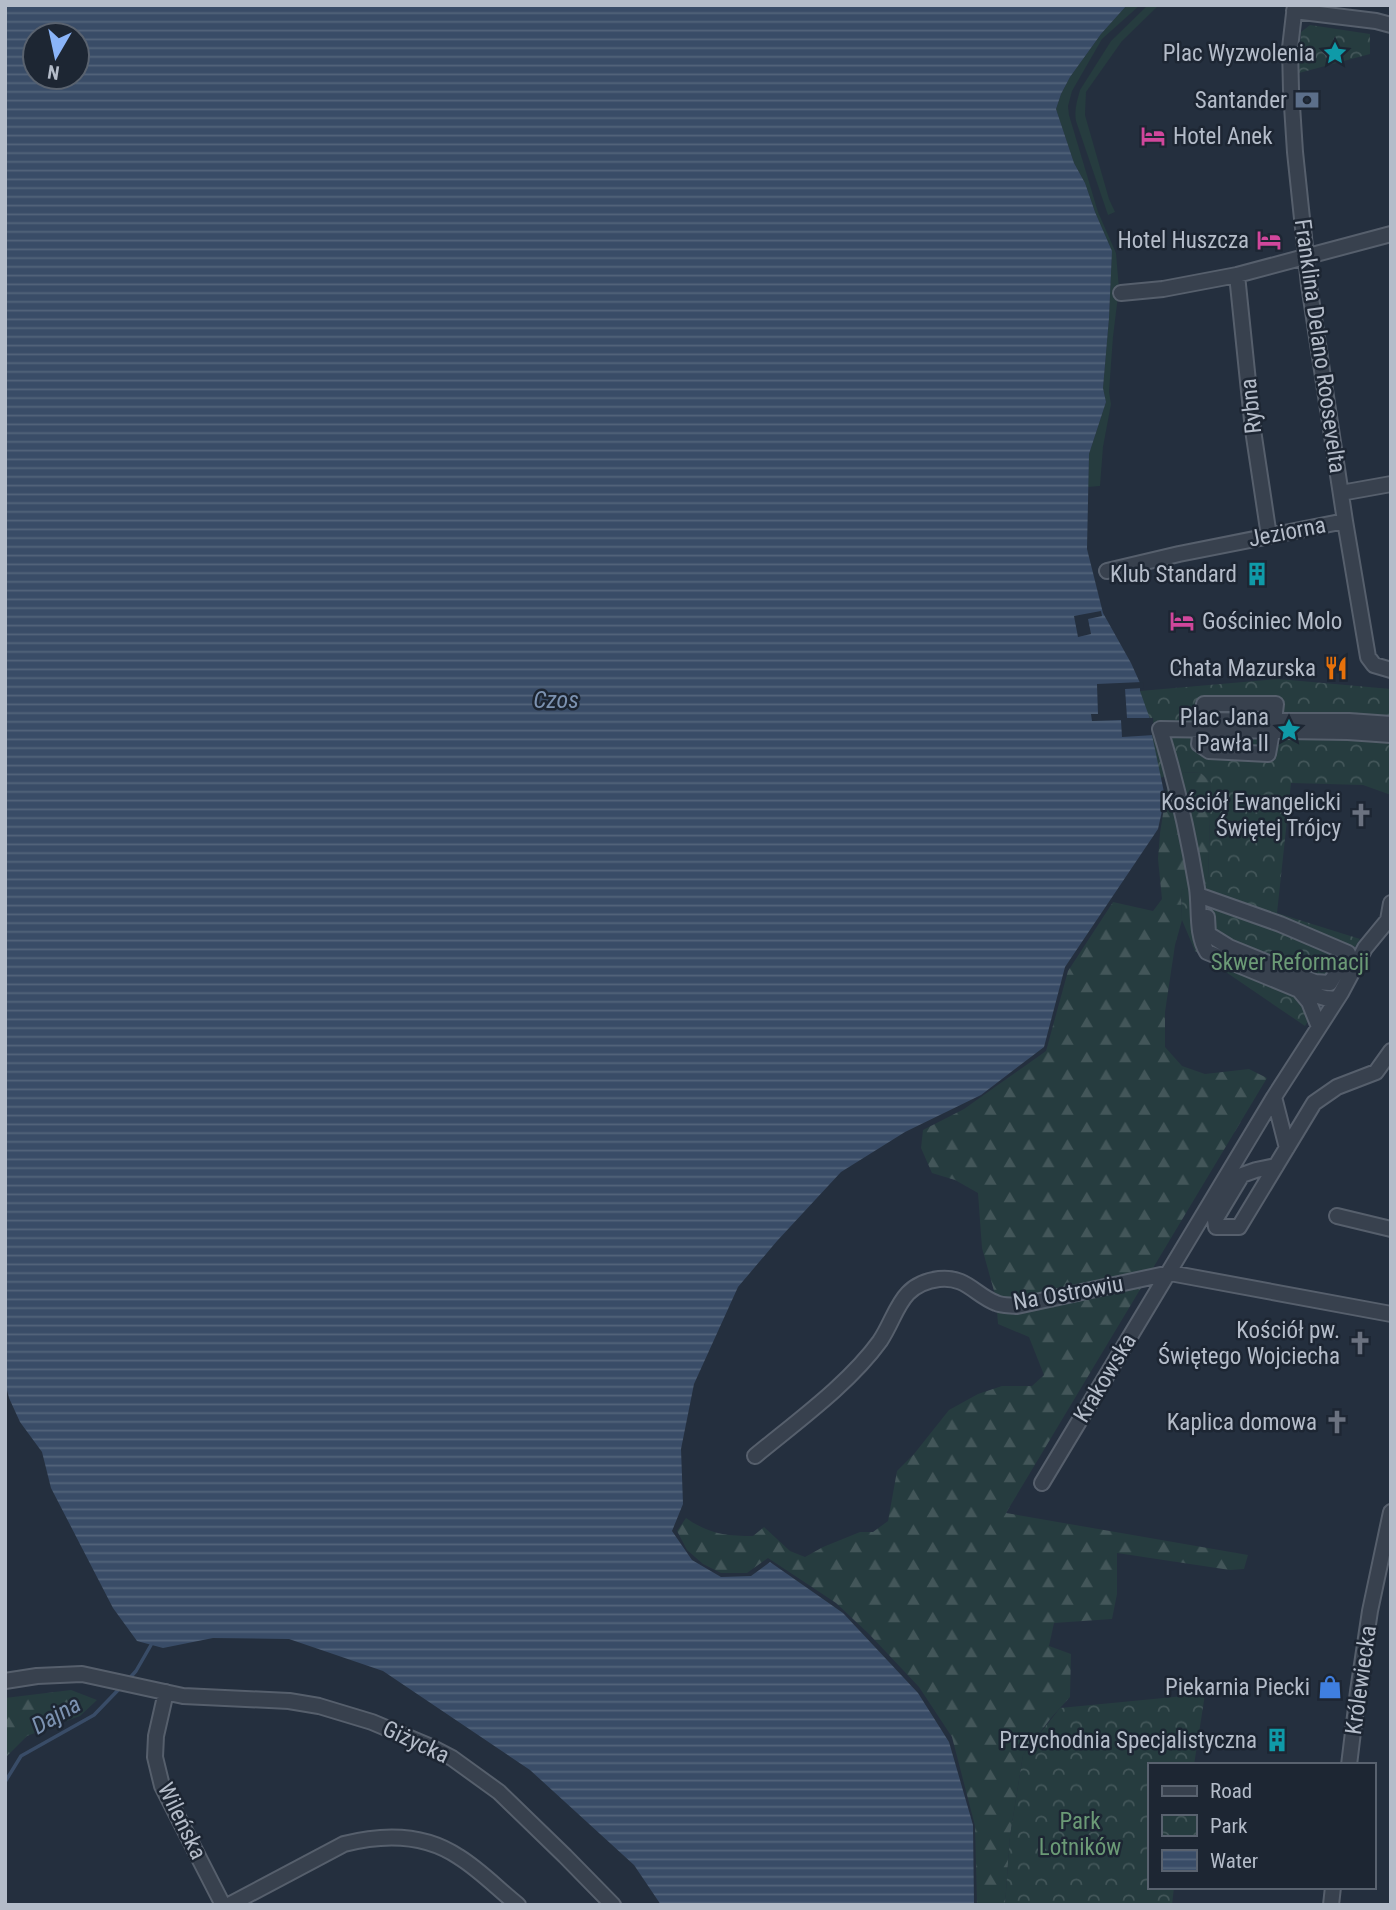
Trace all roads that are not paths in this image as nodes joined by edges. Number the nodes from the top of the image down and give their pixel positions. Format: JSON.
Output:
{"nodes":[{"id":1,"x":1294,"y":8,"type":"edge"},
{"id":2,"x":1391,"y":25,"type":"edge"},
{"id":3,"x":1391,"y":233,"type":"edge"},
{"id":4,"x":1306,"y":256,"type":"junction"},
{"id":5,"x":1237,"y":275,"type":"junction"},
{"id":6,"x":1121,"y":293,"type":"dead end"},
{"id":7,"x":1391,"y":484,"type":"edge"},
{"id":8,"x":1341,"y":493,"type":"junction"},
{"id":9,"x":1345,"y":521,"type":"junction"},
{"id":10,"x":1269,"y":536,"type":"junction"},
{"id":11,"x":1107,"y":571,"type":"dead end"},
{"id":12,"x":1391,"y":670,"type":"edge"},
{"id":13,"x":1391,"y":724,"type":"edge"},
{"id":14,"x":1201,"y":725,"type":"junction"},
{"id":15,"x":1273,"y":726,"type":"junction"},
{"id":16,"x":1391,"y":735,"type":"edge"},
{"id":17,"x":1203,"y":897,"type":"junction"},
{"id":18,"x":1391,"y":903,"type":"edge"},
{"id":19,"x":1389,"y":921,"type":"edge"},
{"id":20,"x":1365,"y":948,"type":"junction"},
{"id":21,"x":1348,"y":953,"type":"junction"},
{"id":22,"x":1299,"y":990,"type":"junction"},
{"id":23,"x":1344,"y":998,"type":"junction"},
{"id":24,"x":1319,"y":1027,"type":"junction"},
{"id":25,"x":1391,"y":1051,"type":"edge"},
{"id":26,"x":1274,"y":1097,"type":"junction"},
{"id":27,"x":1287,"y":1148,"type":"junction"},
{"id":28,"x":1276,"y":1166,"type":"junction"},
{"id":29,"x":1337,"y":1216,"type":"dead end"},
{"id":30,"x":1391,"y":1229,"type":"edge"},
{"id":31,"x":1170,"y":1273,"type":"junction"},
{"id":32,"x":1391,"y":1314,"type":"edge"},
{"id":33,"x":755,"y":1456,"type":"dead end"},
{"id":34,"x":1042,"y":1483,"type":"dead end"},
{"id":35,"x":1391,"y":1512,"type":"edge"},
{"id":36,"x":5,"y":1681,"type":"edge"},
{"id":37,"x":166,"y":1692,"type":"junction"},
{"id":38,"x":1349,"y":1763,"type":"edge"},
{"id":39,"x":226,"y":1905,"type":"edge"},
{"id":40,"x":518,"y":1905,"type":"edge"},
{"id":41,"x":613,"y":1905,"type":"edge"}],
"edges":[{"from":1,"to":2,"type":"street"},
{"from":1,"to":4,"type":"street","name":"Franklina Delano Roosevelta"},
{"from":3,"to":4,"type":"street"},
{"from":4,"to":5,"type":"street"},
{"from":4,"to":8,"type":"street","name":"Franklina Delano Roosevelta"},
{"from":5,"to":6,"type":"street"},
{"from":5,"to":10,"type":"street","name":"Rybna"},
{"from":7,"to":8,"type":"street"},
{"from":8,"to":9,"type":"street","name":"Franklina Delano Roosevelta"},
{"from":9,"to":10,"type":"street","name":"Jeziorna"},
{"from":9,"to":12,"type":"street","name":"Franklina Delano Roosevelta"},
{"from":10,"to":11,"type":"street","name":"Jeziorna"},
{"from":13,"to":15,"type":"street"},
{"from":14,"to":15,"type":"street"},
{"from":14,"to":15,"type":"street"},
{"from":14,"to":15,"type":"street"},
{"from":14,"to":17,"type":"street"},
{"from":15,"to":16,"type":"street"},
{"from":17,"to":21,"type":"street"},
{"from":17,"to":21,"type":"street"},
{"from":17,"to":22,"type":"street"},
{"from":18,"to":19,"type":"street"},
{"from":19,"to":20,"type":"street","name":"Krakowska"},
{"from":20,"to":21,"type":"street"},
{"from":20,"to":23,"type":"street","name":"Krakowska"},
{"from":22,"to":23,"type":"street"},
{"from":22,"to":24,"type":"street"},
{"from":23,"to":24,"type":"street","name":"Krakowska"},
{"from":24,"to":26,"type":"street","name":"Krakowska"},
{"from":25,"to":27,"type":"street"},
{"from":26,"to":27,"type":"street"},
{"from":26,"to":31,"type":"street","name":"Krakowska"},
{"from":27,"to":28,"type":"street"},
{"from":28,"to":28,"type":"street"},
{"from":29,"to":30,"type":"street"},
{"from":31,"to":32,"type":"street"},
{"from":31,"to":33,"type":"street","name":"Na Ostrowiu"},
{"from":31,"to":34,"type":"street","name":"Krakowska"},
{"from":35,"to":38,"type":"street","name":"Królewiecka"},
{"from":36,"to":37,"type":"street","name":"Giżycka"},
{"from":37,"to":39,"type":"street","name":"Wileńska"},
{"from":37,"to":41,"type":"street","name":"Giżycka"},
{"from":39,"to":40,"type":"street"}]}
